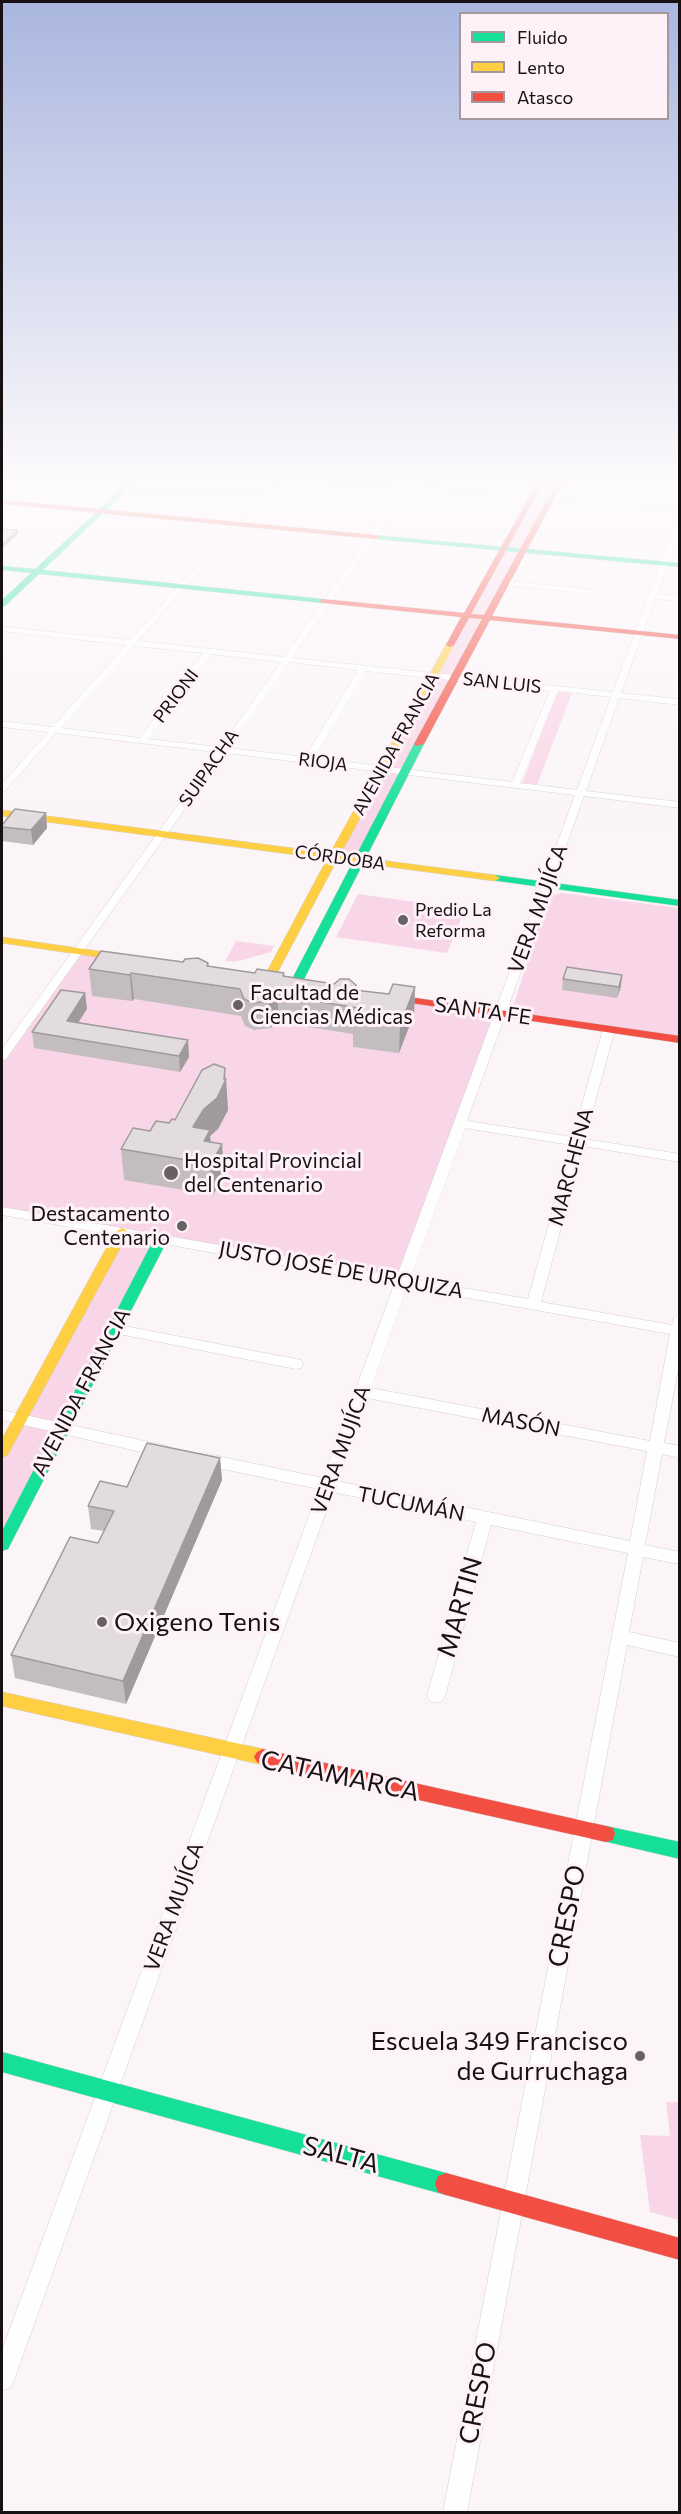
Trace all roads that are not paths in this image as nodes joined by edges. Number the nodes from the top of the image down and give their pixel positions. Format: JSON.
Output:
{"nodes":[{"id":1,"x":174,"y":595,"type":"edge"},
{"id":2,"x":271,"y":595,"type":"edge"},
{"id":3,"x":330,"y":595,"type":"edge"},
{"id":4,"x":477,"y":595,"type":"edge"},
{"id":5,"x":500,"y":595,"type":"edge"},
{"id":6,"x":652,"y":596,"type":"joint"},
{"id":7,"x":680,"y":599,"type":"edge"},
{"id":8,"x":326,"y":601,"type":"junction"},
{"id":9,"x":466,"y":616,"type":"junction"},
{"id":10,"x":488,"y":618,"type":"junction"},
{"id":11,"x":2,"y":629,"type":"edge"},
{"id":12,"x":638,"y":633,"type":"junction"},
{"id":13,"x":680,"y":637,"type":"edge"},
{"id":14,"x":132,"y":643,"type":"junction"},
{"id":15,"x":209,"y":651,"type":"junction"},
{"id":16,"x":284,"y":659,"type":"junction"},
{"id":17,"x":363,"y":668,"type":"junction"},
{"id":18,"x":433,"y":676,"type":"junction"},
{"id":19,"x":456,"y":678,"type":"junction"},
{"id":20,"x":555,"y":689,"type":"junction"},
{"id":21,"x":616,"y":695,"type":"junction"},
{"id":22,"x":680,"y":702,"type":"edge"},
{"id":23,"x":2,"y":724,"type":"edge"},
{"id":24,"x":54,"y":730,"type":"junction"},
{"id":25,"x":142,"y":741,"type":"junction"},
{"id":26,"x":221,"y":750,"type":"junction"},
{"id":27,"x":308,"y":760,"type":"junction"},
{"id":28,"x":380,"y":769,"type":"junction"},
{"id":29,"x":404,"y":772,"type":"junction"},
{"id":30,"x":516,"y":785,"type":"junction"},
{"id":31,"x":2,"y":789,"type":"edge"},
{"id":32,"x":581,"y":793,"type":"junction"},
{"id":33,"x":680,"y":805,"type":"edge"},
{"id":34,"x":2,"y":813,"type":"edge"},
{"id":35,"x":163,"y":835,"type":"junction"},
{"id":36,"x":335,"y":857,"type":"junction"},
{"id":37,"x":359,"y":861,"type":"junction"},
{"id":38,"x":546,"y":885,"type":"junction"},
{"id":39,"x":680,"y":903,"type":"edge"},
{"id":40,"x":2,"y":940,"type":"edge"},
{"id":41,"x":78,"y":951,"type":"junction"},
{"id":42,"x":144,"y":961,"type":"edge"},
{"id":43,"x":296,"y":983,"type":"junction"},
{"id":44,"x":310,"y":985,"type":"edge"},
{"id":45,"x":369,"y":994,"type":"edge"},
{"id":46,"x":500,"y":1013,"type":"junction"},
{"id":47,"x":609,"y":1029,"type":"junction"},
{"id":48,"x":680,"y":1040,"type":"edge"},
{"id":49,"x":2,"y":1054,"type":"edge"},
{"id":50,"x":459,"y":1123,"type":"junction"},
{"id":51,"x":578,"y":1142,"type":"junction"},
{"id":52,"x":680,"y":1158,"type":"edge"},
{"id":53,"x":2,"y":1211,"type":"edge"},
{"id":54,"x":122,"y":1232,"type":"junction"},
{"id":55,"x":161,"y":1239,"type":"junction"},
{"id":56,"x":402,"y":1281,"type":"junction"},
{"id":57,"x":533,"y":1305,"type":"junction"},
{"id":58,"x":679,"y":1326,"type":"edge"},
{"id":59,"x":114,"y":1329,"type":"junction"},
{"id":60,"x":296,"y":1364,"type":"dead end"},
{"id":61,"x":362,"y":1392,"type":"junction"},
{"id":62,"x":2,"y":1415,"type":"edge"},
{"id":63,"x":20,"y":1419,"type":"junction"},
{"id":64,"x":62,"y":1428,"type":"junction"},
{"id":65,"x":655,"y":1448,"type":"junction"},
{"id":66,"x":2,"y":1452,"type":"edge"},
{"id":67,"x":680,"y":1452,"type":"edge"},
{"id":68,"x":327,"y":1487,"type":"junction"},
{"id":69,"x":485,"y":1519,"type":"junction"},
{"id":70,"x":2,"y":1545,"type":"edge"},
{"id":71,"x":636,"y":1549,"type":"junction"},
{"id":72,"x":680,"y":1558,"type":"edge"},
{"id":73,"x":620,"y":1637,"type":"junction"},
{"id":74,"x":680,"y":1650,"type":"edge"},
{"id":75,"x":436,"y":1696,"type":"dead end"},
{"id":76,"x":2,"y":1699,"type":"edge"},
{"id":77,"x":231,"y":1752,"type":"junction"},
{"id":78,"x":584,"y":1829,"type":"junction"},
{"id":79,"x":680,"y":1851,"type":"edge"},
{"id":80,"x":2,"y":2062,"type":"edge"},
{"id":81,"x":107,"y":2091,"type":"junction"},
{"id":82,"x":514,"y":2203,"type":"junction"},
{"id":83,"x":680,"y":2249,"type":"edge"},
{"id":84,"x":2,"y":2380,"type":"edge"},
{"id":85,"x":455,"y":2512,"type":"edge"}],
"edges":[{"from":1,"to":14,"type":"street"},
{"from":2,"to":8,"type":"main road"},
{"from":3,"to":8,"type":"street","name":"SUIPACHA"},
{"from":4,"to":9,"type":"main road","name":"AVENIDA FRANCIA"},
{"from":5,"to":10,"type":"main road","name":"AVENIDA FRANCIA"},
{"from":6,"to":7,"type":"street"},
{"from":6,"to":12,"type":"street","name":"VERA MUJÍCA"},
{"from":8,"to":9,"type":"main road"},
{"from":8,"to":16,"type":"street","name":"SUIPACHA"},
{"from":9,"to":10,"type":"main road"},
{"from":9,"to":18,"type":"main road","name":"AVENIDA FRANCIA"},
{"from":10,"to":12,"type":"main road"},
{"from":10,"to":19,"type":"main road","name":"AVENIDA FRANCIA"},
{"from":11,"to":14,"type":"street","name":"SAN LUIS"},
{"from":12,"to":13,"type":"main road"},
{"from":12,"to":21,"type":"street","name":"VERA MUJÍCA"},
{"from":14,"to":15,"type":"street","name":"SAN LUIS"},
{"from":14,"to":24,"type":"street"},
{"from":15,"to":16,"type":"street","name":"SAN LUIS"},
{"from":15,"to":25,"type":"street","name":"PRIONI"},
{"from":16,"to":17,"type":"street","name":"SAN LUIS"},
{"from":16,"to":26,"type":"street","name":"SUIPACHA"},
{"from":17,"to":18,"type":"street","name":"SAN LUIS"},
{"from":17,"to":27,"type":"street"},
{"from":18,"to":19,"type":"street","name":"SAN LUIS"},
{"from":18,"to":28,"type":"main road","name":"AVENIDA FRANCIA"},
{"from":19,"to":20,"type":"street","name":"SAN LUIS"},
{"from":19,"to":29,"type":"main road","name":"AVENIDA FRANCIA"},
{"from":20,"to":21,"type":"street","name":"SAN LUIS"},
{"from":20,"to":30,"type":"street"},
{"from":21,"to":22,"type":"street","name":"SAN LUIS"},
{"from":21,"to":32,"type":"street","name":"VERA MUJÍCA"},
{"from":23,"to":24,"type":"street","name":"RIOJA"},
{"from":24,"to":25,"type":"street","name":"RIOJA"},
{"from":24,"to":31,"type":"street"},
{"from":25,"to":26,"type":"street","name":"RIOJA"},
{"from":26,"to":27,"type":"street","name":"RIOJA"},
{"from":26,"to":35,"type":"street","name":"SUIPACHA"},
{"from":27,"to":28,"type":"street","name":"RIOJA"},
{"from":28,"to":29,"type":"street","name":"RIOJA"},
{"from":28,"to":36,"type":"main road","name":"AVENIDA FRANCIA"},
{"from":29,"to":30,"type":"street","name":"RIOJA"},
{"from":29,"to":37,"type":"main road","name":"AVENIDA FRANCIA"},
{"from":30,"to":32,"type":"street","name":"RIOJA"},
{"from":32,"to":33,"type":"street","name":"RIOJA"},
{"from":32,"to":38,"type":"street","name":"VERA MUJÍCA"},
{"from":34,"to":35,"type":"main road","name":"CÓRDOBA"},
{"from":35,"to":36,"type":"main road","name":"CÓRDOBA"},
{"from":35,"to":41,"type":"street","name":"SUIPACHA"},
{"from":36,"to":37,"type":"main road","name":"CÓRDOBA"},
{"from":36,"to":43,"type":"main road","name":"AVENIDA FRANCIA"},
{"from":37,"to":38,"type":"main road","name":"CÓRDOBA"},
{"from":37,"to":43,"type":"main road","name":"AVENIDA FRANCIA"},
{"from":38,"to":39,"type":"main road","name":"CÓRDOBA"},
{"from":38,"to":46,"type":"street","name":"VERA MUJÍCA"},
{"from":40,"to":41,"type":"main road"},
{"from":41,"to":42,"type":"main road"},
{"from":41,"to":49,"type":"street","name":"SUIPACHA"},
{"from":43,"to":44,"type":"main road"},
{"from":45,"to":46,"type":"main road","name":"SANTA FE"},
{"from":46,"to":47,"type":"main road","name":"SANTA FE"},
{"from":46,"to":50,"type":"street","name":"VERA MUJÍCA"},
{"from":47,"to":48,"type":"main road","name":"SANTA FE"},
{"from":47,"to":51,"type":"street","name":"MARCHENA"},
{"from":50,"to":51,"type":"street"},
{"from":50,"to":56,"type":"street","name":"VERA MUJÍCA"},
{"from":51,"to":52,"type":"street"},
{"from":51,"to":57,"type":"street","name":"MARCHENA"},
{"from":53,"to":54,"type":"street","name":"JUSTO JOSÉ DE URQUIZA"},
{"from":54,"to":55,"type":"street","name":"JUSTO JOSÉ DE URQUIZA"},
{"from":54,"to":63,"type":"main road","name":"AVENIDA FRANCIA"},
{"from":55,"to":56,"type":"street","name":"JUSTO JOSÉ DE URQUIZA"},
{"from":55,"to":59,"type":"main road","name":"AVENIDA FRANCIA"},
{"from":56,"to":57,"type":"street","name":"JUSTO JOSÉ DE URQUIZA"},
{"from":56,"to":61,"type":"street","name":"VERA MUJÍCA"},
{"from":57,"to":58,"type":"street","name":"JUSTO JOSÉ DE URQUIZA"},
{"from":58,"to":65,"type":"street","name":"CRESPO"},
{"from":59,"to":60,"type":"street"},
{"from":59,"to":64,"type":"main road","name":"AVENIDA FRANCIA"},
{"from":61,"to":65,"type":"street","name":"MASÓN"},
{"from":61,"to":68,"type":"street","name":"VERA MUJÍCA"},
{"from":62,"to":63,"type":"street","name":"TUCUMÁN"},
{"from":63,"to":64,"type":"street","name":"TUCUMÁN"},
{"from":63,"to":66,"type":"main road","name":"AVENIDA FRANCIA"},
{"from":64,"to":68,"type":"street","name":"TUCUMÁN"},
{"from":64,"to":70,"type":"main road","name":"AVENIDA FRANCIA"},
{"from":65,"to":67,"type":"street","name":"MASÓN"},
{"from":65,"to":71,"type":"street","name":"CRESPO"},
{"from":68,"to":69,"type":"street","name":"TUCUMÁN"},
{"from":68,"to":77,"type":"street","name":"VERA MUJÍCA"},
{"from":69,"to":71,"type":"street","name":"TUCUMÁN"},
{"from":69,"to":75,"type":"street","name":"MARTIN"},
{"from":71,"to":72,"type":"street","name":"TUCUMÁN"},
{"from":71,"to":73,"type":"street","name":"CRESPO"},
{"from":73,"to":74,"type":"street"},
{"from":73,"to":78,"type":"street","name":"CRESPO"},
{"from":76,"to":77,"type":"main road","name":"CATAMARCA"},
{"from":77,"to":78,"type":"main road","name":"CATAMARCA"},
{"from":77,"to":81,"type":"street","name":"VERA MUJÍCA"},
{"from":78,"to":79,"type":"main road","name":"CATAMARCA"},
{"from":78,"to":82,"type":"street","name":"CRESPO"},
{"from":80,"to":81,"type":"main road","name":"SALTA"},
{"from":81,"to":82,"type":"main road","name":"SALTA"},
{"from":81,"to":84,"type":"street","name":"VERA MUJÍCA"},
{"from":82,"to":83,"type":"main road","name":"SALTA"},
{"from":82,"to":85,"type":"street","name":"CRESPO"}]}
